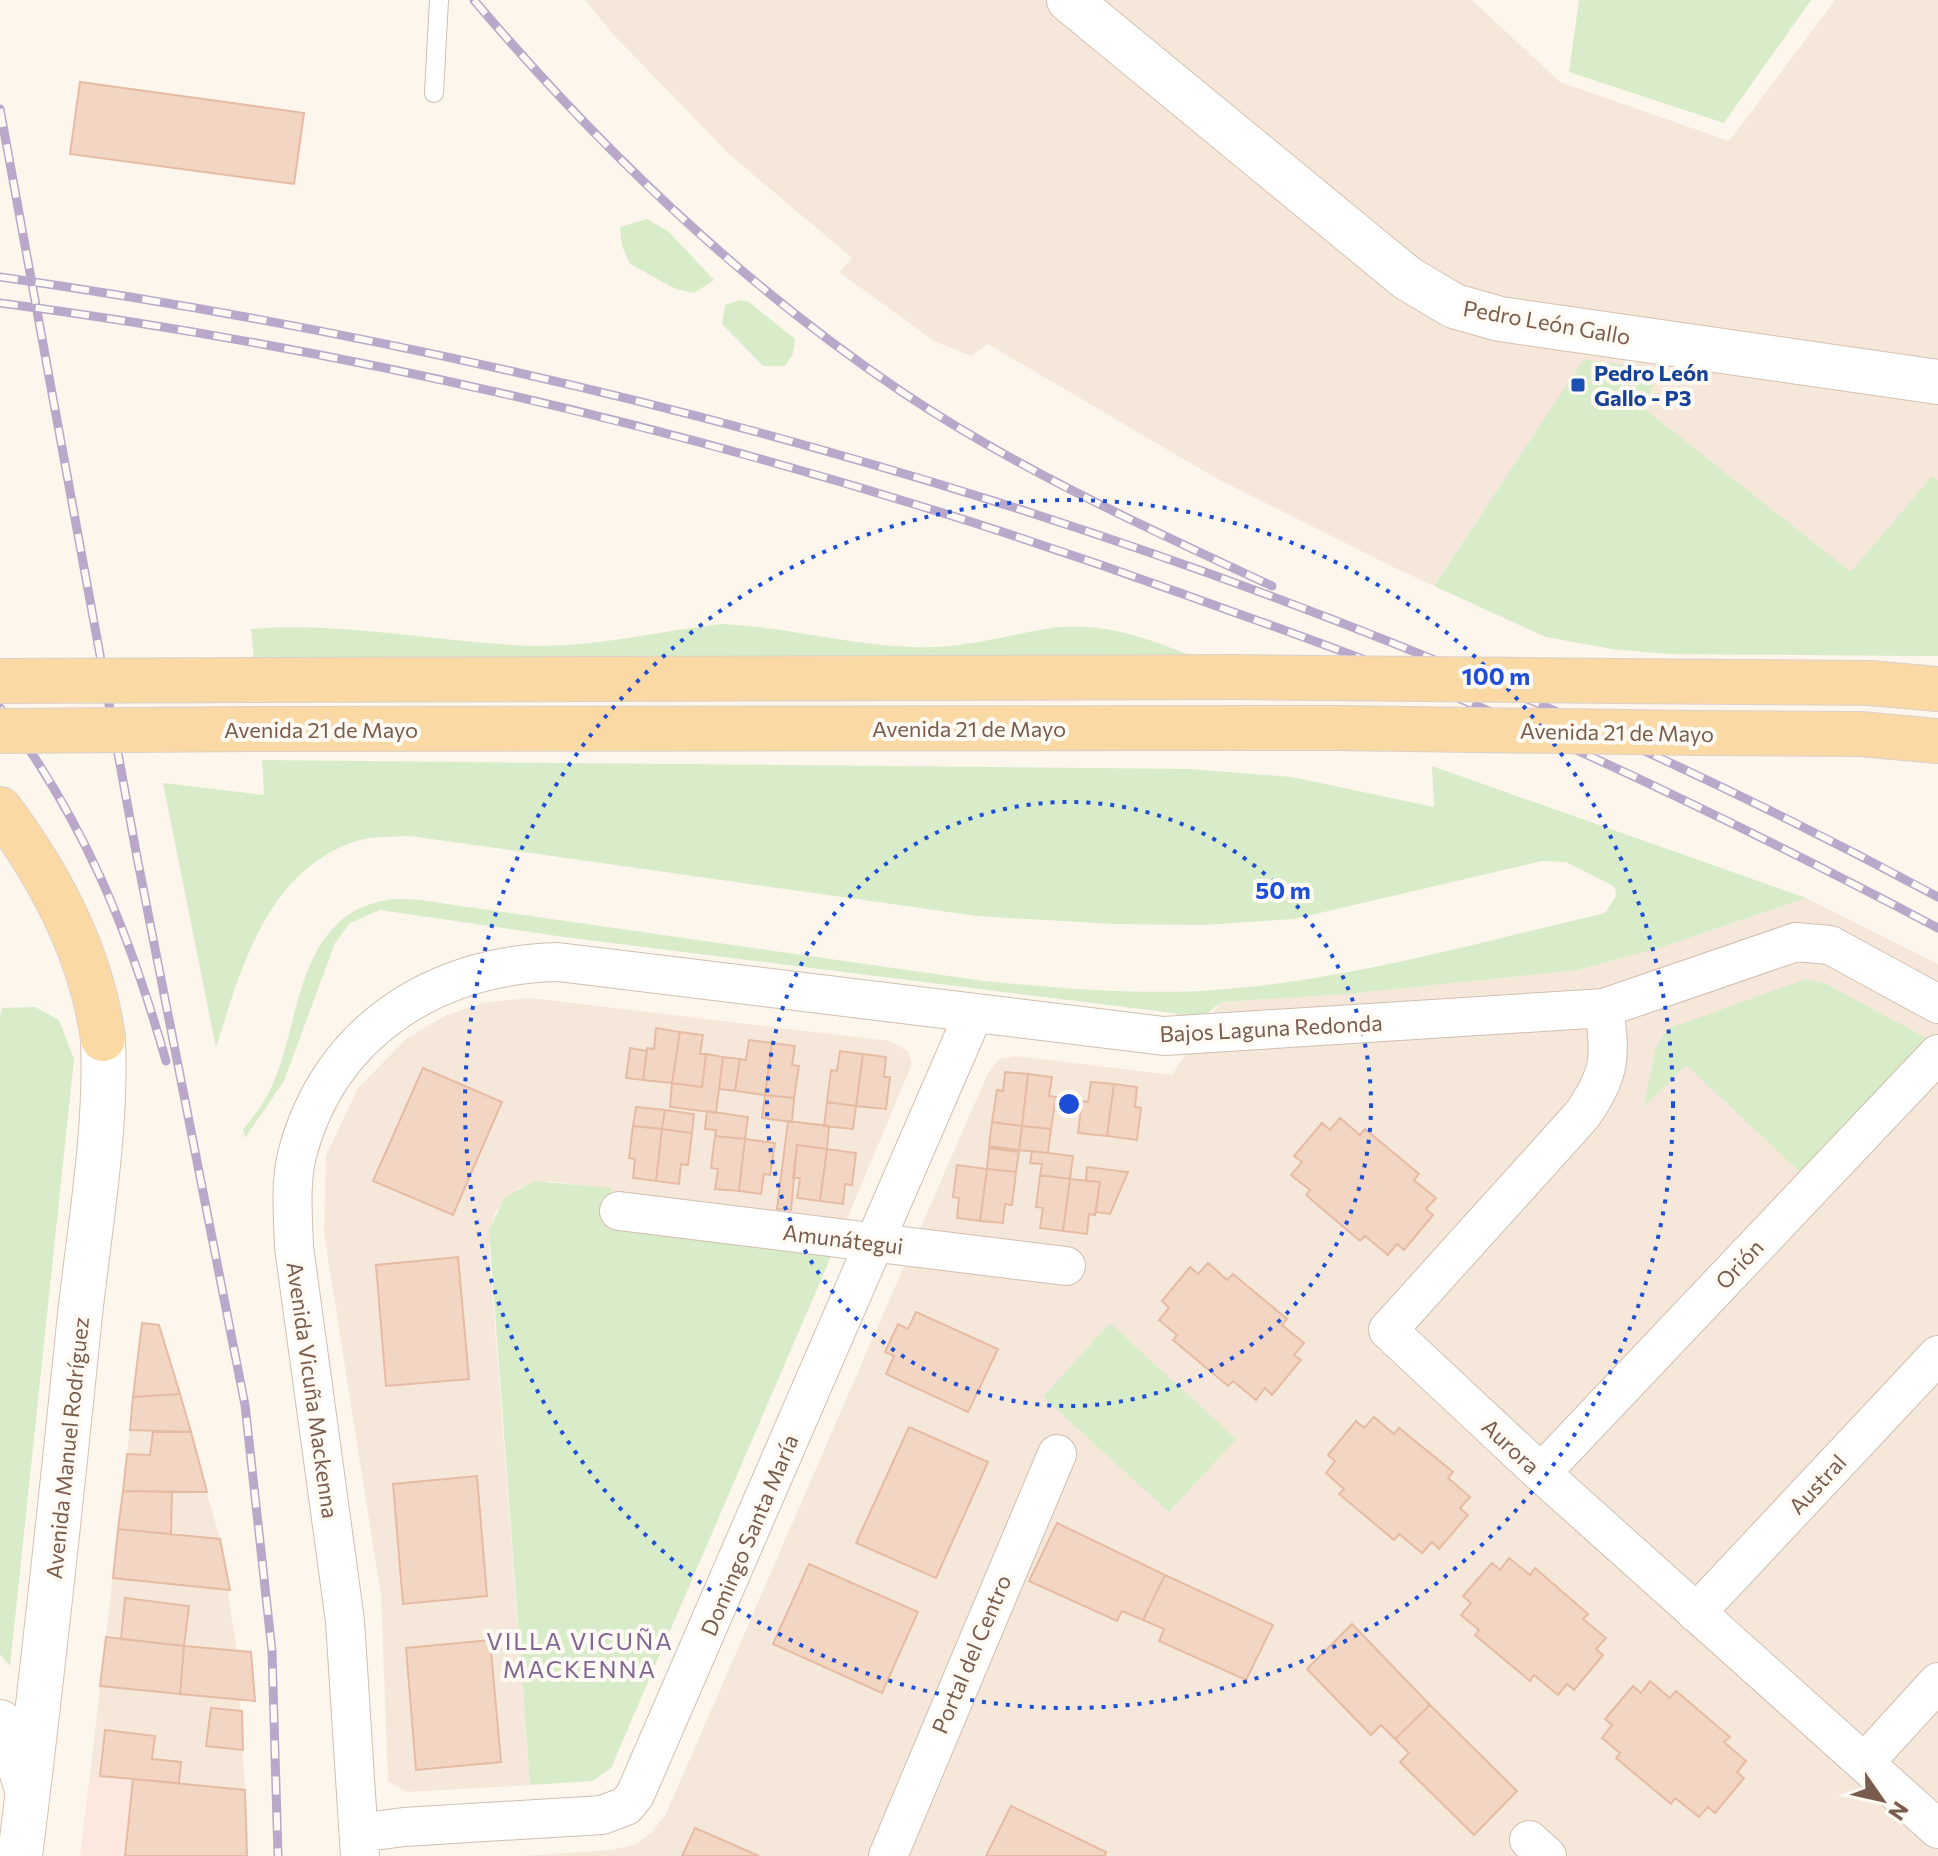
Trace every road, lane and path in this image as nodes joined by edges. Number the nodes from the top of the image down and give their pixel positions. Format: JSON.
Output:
{"nodes":[{"id":1,"x":439,"y":0,"type":"edge"},
{"id":2,"x":1069,"y":0,"type":"edge"},
{"id":3,"x":434,"y":93,"type":"dead end"},
{"id":4,"x":1938,"y":382,"type":"edge"},
{"id":5,"x":0,"y":681,"type":"edge"},
{"id":6,"x":1938,"y":689,"type":"edge"},
{"id":7,"x":0,"y":731,"type":"edge"},
{"id":8,"x":1938,"y":741,"type":"edge"},
{"id":9,"x":0,"y":809,"type":"edge"},
{"id":10,"x":442,"y":986,"type":"joint"},
{"id":11,"x":1938,"y":1004,"type":"edge"},
{"id":12,"x":1604,"y":1008,"type":"junction"},
{"id":13,"x":974,"y":1013,"type":"junction"},
{"id":14,"x":103,"y":1039,"type":"joint"},
{"id":15,"x":1938,"y":1054,"type":"edge"},
{"id":16,"x":619,"y":1211,"type":"dead end"},
{"id":17,"x":875,"y":1242,"type":"junction"},
{"id":18,"x":1066,"y":1266,"type":"dead end"},
{"id":19,"x":1938,"y":1355,"type":"edge"},
{"id":20,"x":1057,"y":1454,"type":"dead end"},
{"id":21,"x":1541,"y":1473,"type":"junction"},
{"id":22,"x":1696,"y":1613,"type":"junction"},
{"id":23,"x":1938,"y":1682,"type":"edge"},
{"id":24,"x":0,"y":1722,"type":"edge"},
{"id":25,"x":1865,"y":1762,"type":"junction"},
{"id":26,"x":28,"y":1791,"type":"junction"},
{"id":27,"x":1938,"y":1829,"type":"edge"},
{"id":28,"x":359,"y":1844,"type":"edge"},
{"id":29,"x":20,"y":1856,"type":"edge"},
{"id":30,"x":888,"y":1856,"type":"edge"}],
"edges":[{"from":1,"to":3,"type":"lane"},
{"from":2,"to":4,"type":"street","name":"Pedro León Gallo"},
{"from":5,"to":6,"type":"main road","bridge":true},
{"from":7,"to":8,"type":"main road","name":"Avenida 21 de Mayo","bridge":true},
{"from":9,"to":14,"type":"main road"},
{"from":10,"to":13,"type":"street","name":"Bajos Laguna Redonda"},
{"from":10,"to":28,"type":"street","name":"Avenida Vicuña Mackenna"},
{"from":11,"to":12,"type":"street","name":"Bajos Laguna Redonda"},
{"from":12,"to":13,"type":"street","name":"Bajos Laguna Redonda"},
{"from":12,"to":21,"type":"street","name":"Aurora"},
{"from":13,"to":17,"type":"street","name":"Domingo Santa María"},
{"from":14,"to":26,"type":"street","name":"Avenida Manuel Rodríguez"},
{"from":15,"to":21,"type":"street","name":"Orión"},
{"from":16,"to":17,"type":"street","name":"Amunátegui"},
{"from":17,"to":18,"type":"street","name":"Amunátegui"},
{"from":17,"to":28,"type":"street","name":"Domingo Santa María"},
{"from":19,"to":22,"type":"street","name":"Austral"},
{"from":20,"to":30,"type":"street","name":"Portal del Centro"},
{"from":21,"to":22,"type":"street","name":"Aurora"},
{"from":22,"to":25,"type":"street","name":"Aurora"},
{"from":23,"to":25,"type":"street"},
{"from":24,"to":26,"type":"street"},
{"from":25,"to":27,"type":"street","name":"Aurora"},
{"from":26,"to":29,"type":"street","name":"Avenida Manuel Rodríguez"}]}
